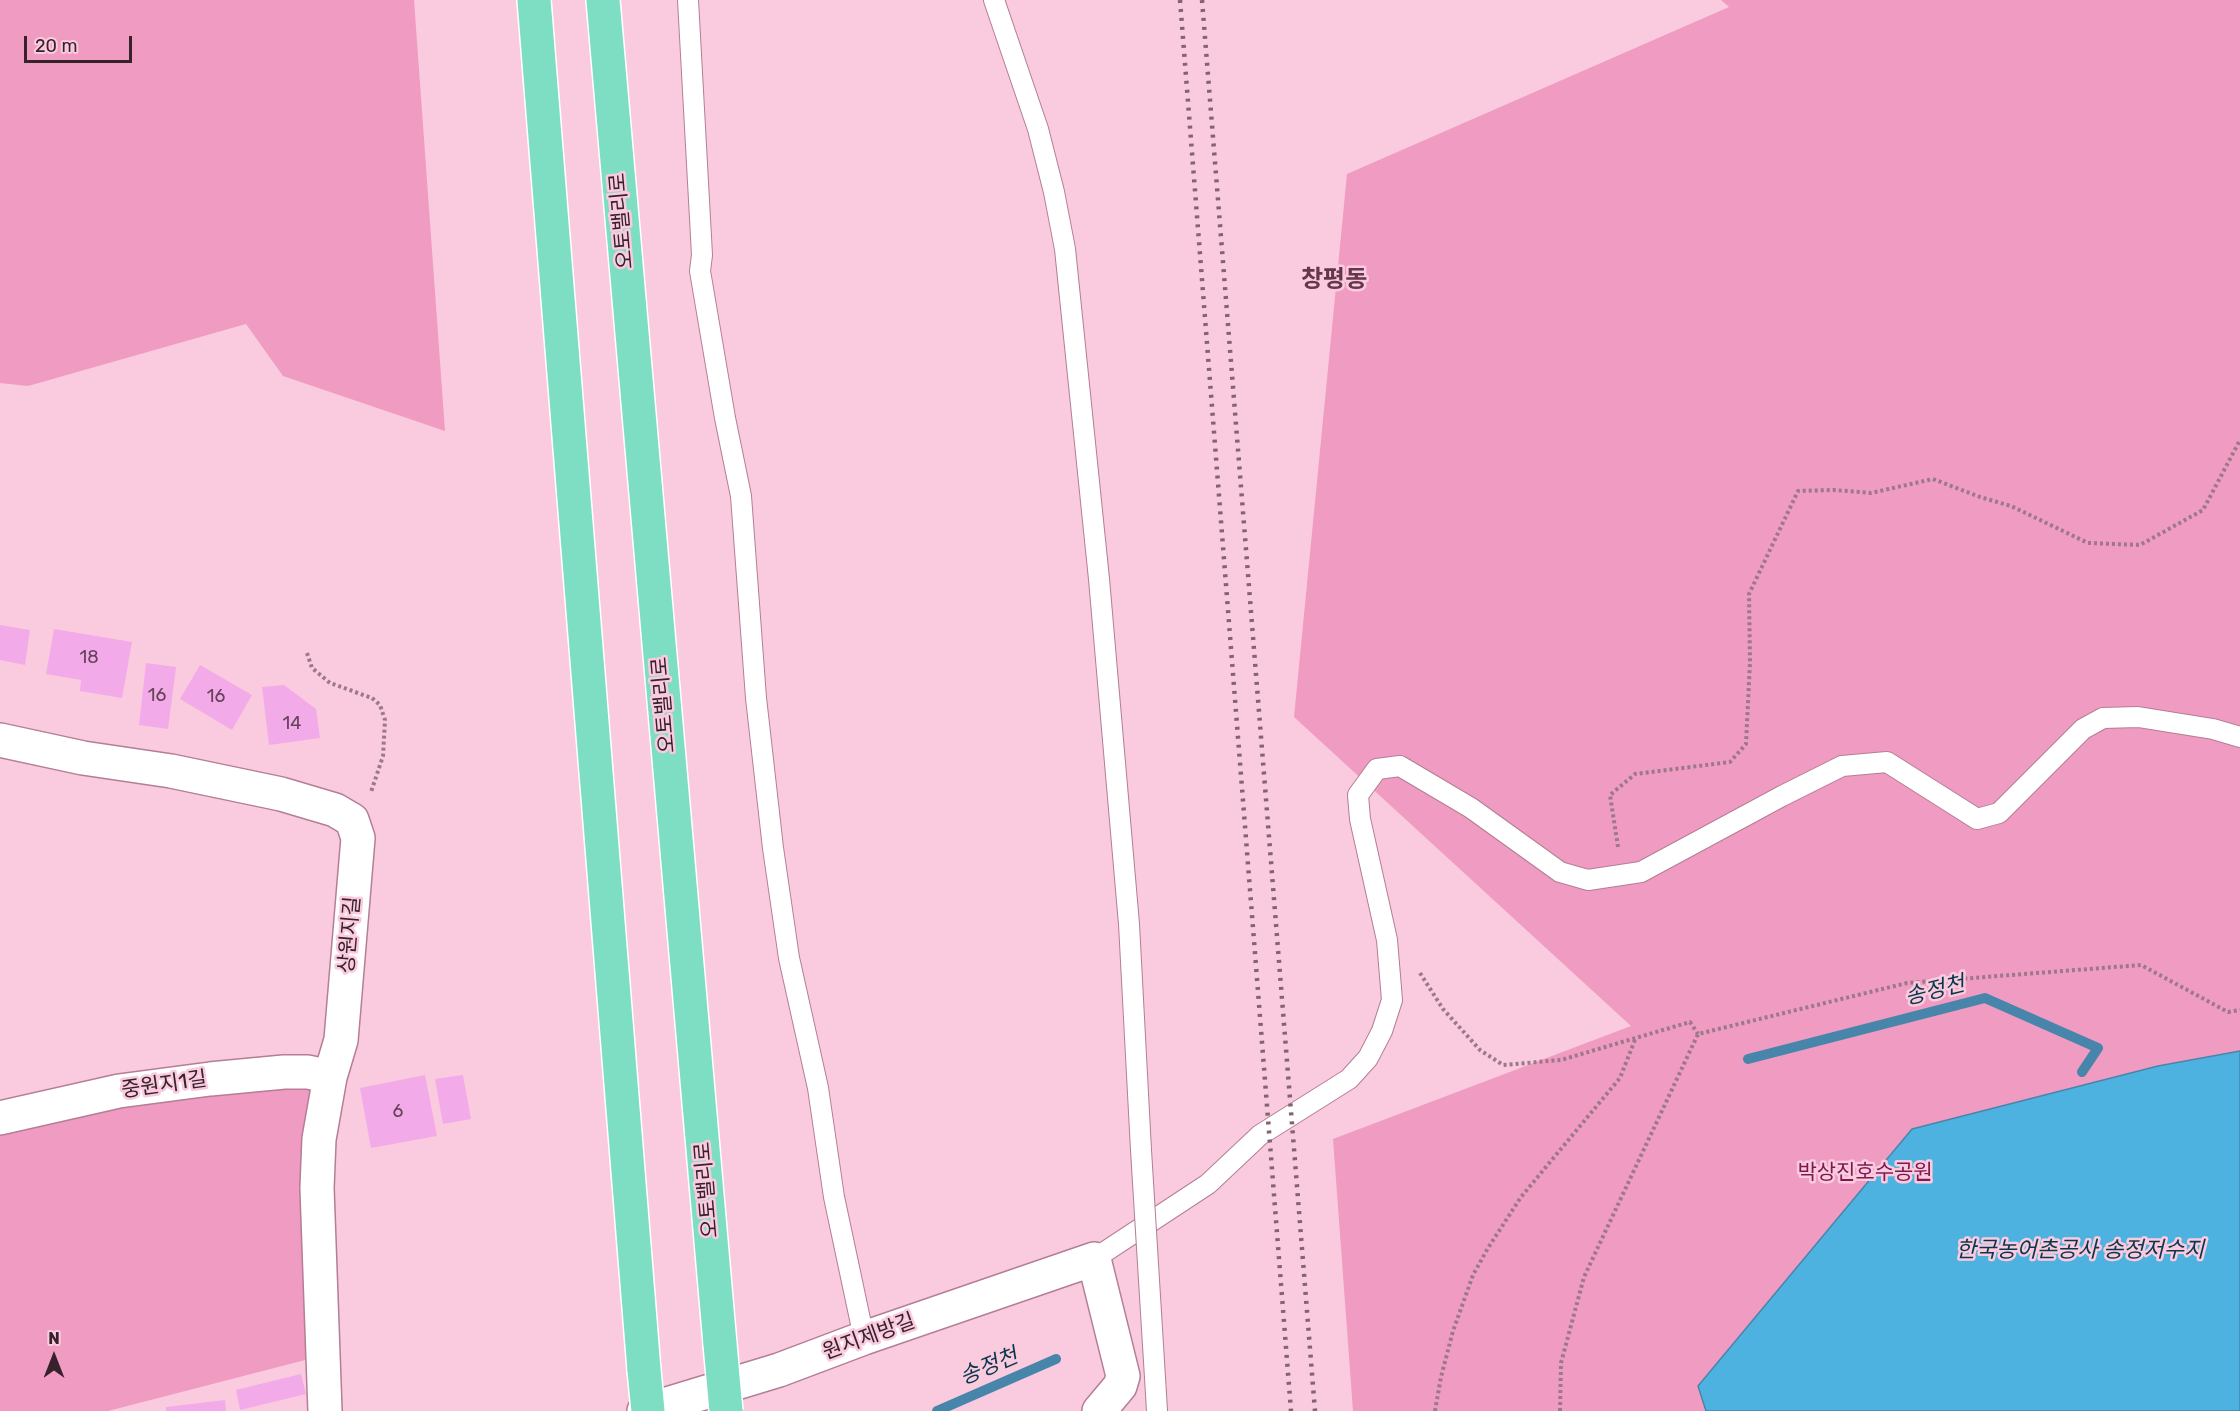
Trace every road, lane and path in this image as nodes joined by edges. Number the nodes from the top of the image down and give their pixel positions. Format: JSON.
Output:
{"nodes":[{"id":1,"x":534,"y":0,"type":"edge"},
{"id":2,"x":603,"y":0,"type":"edge"},
{"id":3,"x":615,"y":0,"type":"edge"},
{"id":4,"x":688,"y":0,"type":"edge"},
{"id":5,"x":994,"y":0,"type":"edge"},
{"id":6,"x":614,"y":130,"type":"junction"},
{"id":7,"x":2240,"y":440,"type":"edge"},
{"id":8,"x":307,"y":653,"type":"dead end"},
{"id":9,"x":2240,"y":736,"type":"edge"},
{"id":10,"x":0,"y":740,"type":"edge"},
{"id":11,"x":352,"y":820,"type":"junction"},
{"id":12,"x":1641,"y":872,"type":"junction"},
{"id":13,"x":1387,"y":940,"type":"junction"},
{"id":14,"x":2240,"y":1010,"type":"edge"},
{"id":15,"x":1698,"y":1034,"type":"junction"},
{"id":16,"x":1636,"y":1037,"type":"junction"},
{"id":17,"x":330,"y":1077,"type":"junction"},
{"id":18,"x":0,"y":1118,"type":"edge"},
{"id":19,"x":1094,"y":1259,"type":"junction"},
{"id":20,"x":864,"y":1338,"type":"junction"},
{"id":21,"x":1157,"y":1402,"type":"edge"},
{"id":22,"x":325,"y":1411,"type":"edge"},
{"id":23,"x":644,"y":1411,"type":"edge"},
{"id":24,"x":648,"y":1411,"type":"edge"},
{"id":25,"x":726,"y":1411,"type":"edge"},
{"id":26,"x":1099,"y":1411,"type":"edge"},
{"id":27,"x":1436,"y":1411,"type":"edge"},
{"id":28,"x":1560,"y":1411,"type":"edge"}],
"edges":[{"from":1,"to":24,"type":"highway","bridge":true},
{"from":2,"to":6,"type":"highway","name":"오토밸리로"},
{"from":3,"to":6,"type":"highway"},
{"from":4,"to":20,"type":"lane"},
{"from":5,"to":21,"type":"lane","bridge":true},
{"from":6,"to":25,"type":"highway","name":"오토밸리로","bridge":true},
{"from":7,"to":12,"type":"path"},
{"from":8,"to":11,"type":"path"},
{"from":9,"to":12,"type":"lane"},
{"from":10,"to":11,"type":"street"},
{"from":11,"to":17,"type":"street","name":"상원지길"},
{"from":12,"to":13,"type":"lane"},
{"from":13,"to":16,"type":"path"},
{"from":13,"to":19,"type":"lane"},
{"from":14,"to":15,"type":"path"},
{"from":15,"to":16,"type":"path"},
{"from":15,"to":28,"type":"path"},
{"from":16,"to":27,"type":"path"},
{"from":17,"to":18,"type":"street","name":"중원지1길"},
{"from":17,"to":22,"type":"street","name":"상원지길"},
{"from":19,"to":20,"type":"street","name":"원지제방길"},
{"from":19,"to":26,"type":"street"},
{"from":20,"to":23,"type":"street","name":"원지제방길"}]}
